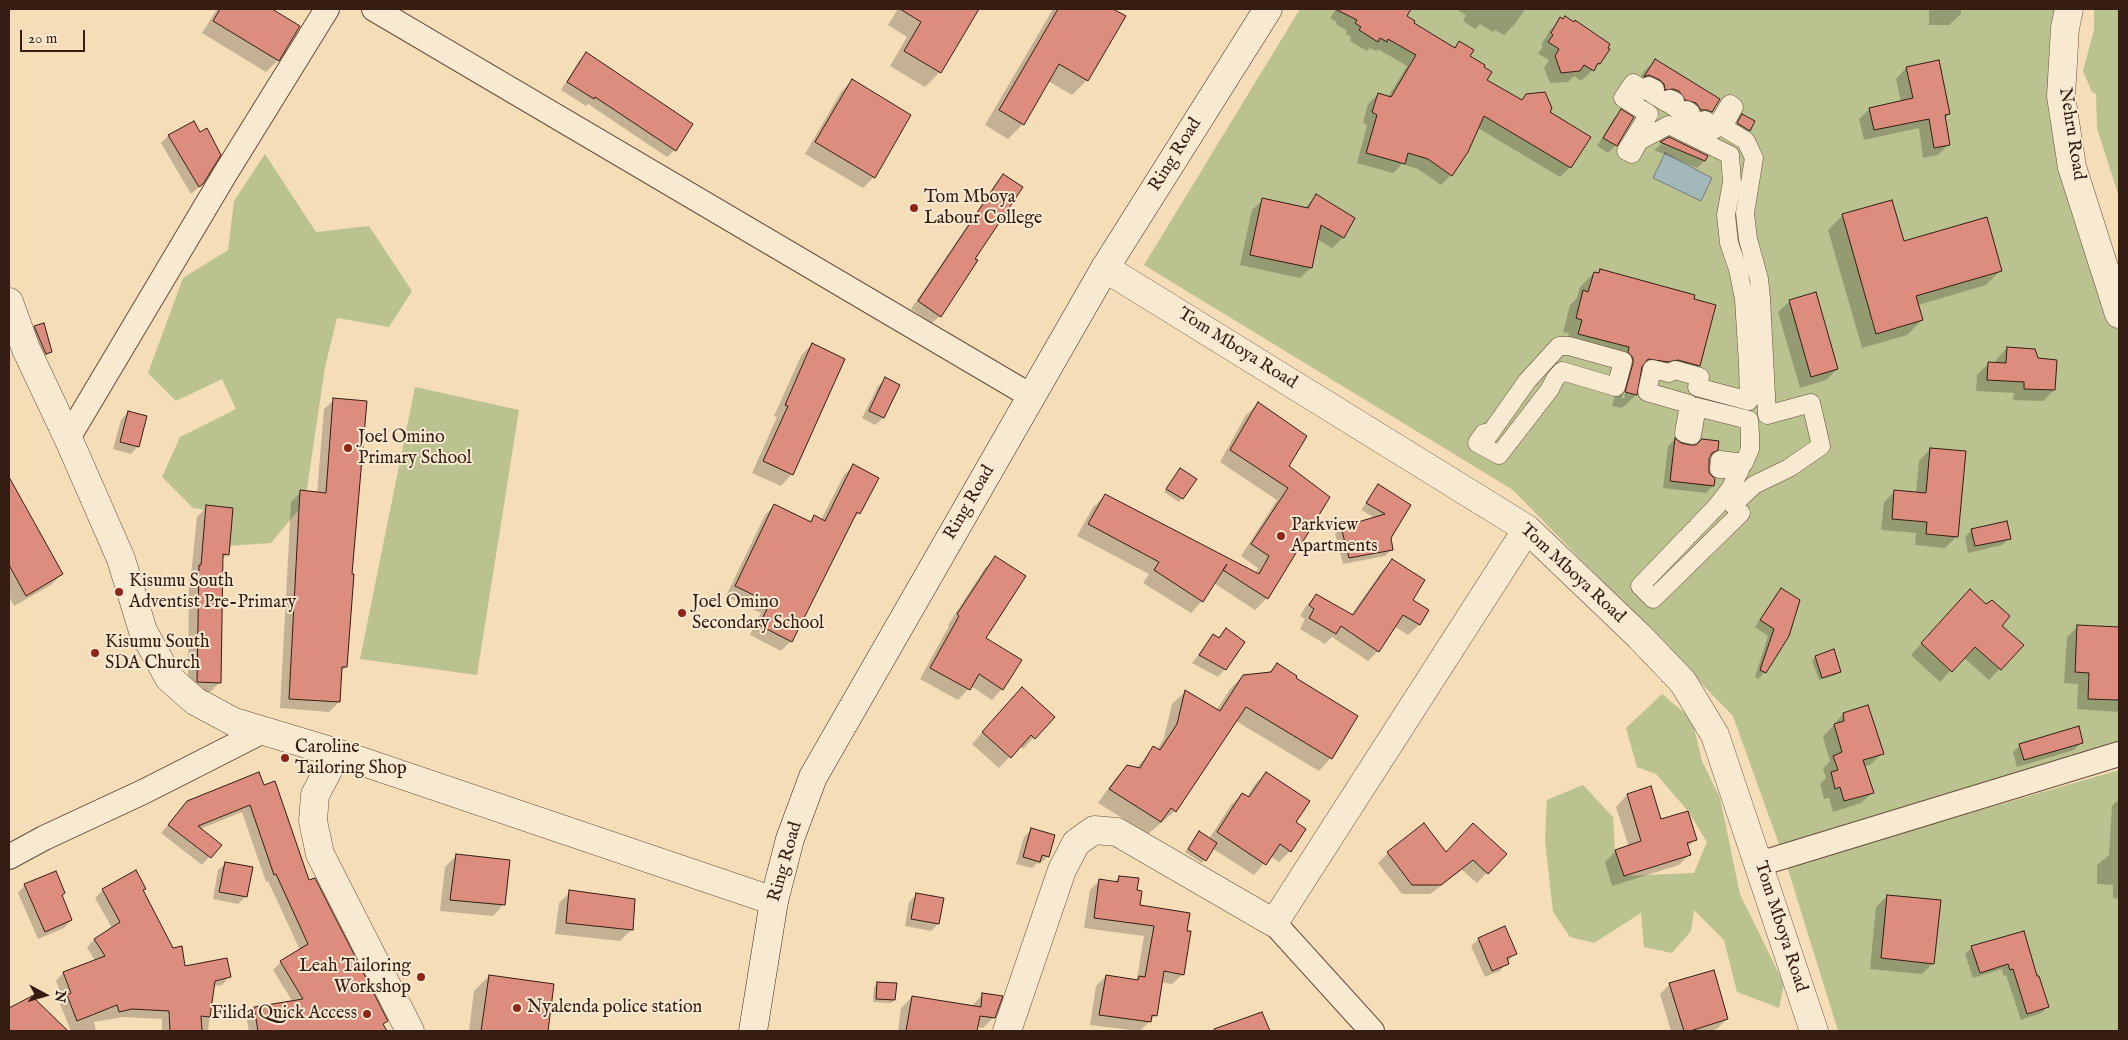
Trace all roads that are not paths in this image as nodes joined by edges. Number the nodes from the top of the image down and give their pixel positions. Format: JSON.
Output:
{"nodes":[{"id":1,"x":327,"y":9,"type":"edge"},
{"id":2,"x":374,"y":9,"type":"edge"},
{"id":3,"x":1268,"y":9,"type":"edge"},
{"id":4,"x":2069,"y":9,"type":"edge"},
{"id":5,"x":1648,"y":113,"type":"joint"},
{"id":6,"x":1105,"y":268,"type":"junction"},
{"id":7,"x":9,"y":302,"type":"edge"},
{"id":8,"x":2119,"y":314,"type":"edge"},
{"id":9,"x":17,"y":350,"type":"edge"},
{"id":10,"x":1623,"y":361,"type":"joint"},
{"id":11,"x":1031,"y":396,"type":"junction"},
{"id":12,"x":68,"y":438,"type":"junction"},
{"id":13,"x":1528,"y":529,"type":"junction"},
{"id":14,"x":263,"y":731,"type":"junction"},
{"id":15,"x":337,"y":753,"type":"junction"},
{"id":16,"x":2119,"y":754,"type":"edge"},
{"id":17,"x":9,"y":857,"type":"edge"},
{"id":18,"x":1759,"y":864,"type":"junction"},
{"id":19,"x":774,"y":901,"type":"junction"},
{"id":20,"x":1274,"y":923,"type":"junction"},
{"id":21,"x":410,"y":1031,"type":"edge"},
{"id":22,"x":753,"y":1031,"type":"edge"},
{"id":23,"x":1007,"y":1031,"type":"edge"},
{"id":24,"x":1372,"y":1031,"type":"edge"},
{"id":25,"x":1814,"y":1031,"type":"edge"}],
"edges":[{"from":1,"to":12,"type":"street"},
{"from":2,"to":11,"type":"street"},
{"from":3,"to":6,"type":"street","name":"Ring Road"},
{"from":4,"to":8,"type":"street","name":"Nehru Road"},
{"from":5,"to":5,"type":"street"},
{"from":6,"to":11,"type":"street","name":"Ring Road"},
{"from":6,"to":13,"type":"street","name":"Tom Mboya Road"},
{"from":7,"to":9,"type":"street"},
{"from":9,"to":12,"type":"street"},
{"from":10,"to":10,"type":"street"},
{"from":11,"to":19,"type":"street","name":"Ring Road"},
{"from":12,"to":14,"type":"street"},
{"from":13,"to":18,"type":"street","name":"Tom Mboya Road"},
{"from":13,"to":20,"type":"street"},
{"from":14,"to":15,"type":"street"},
{"from":14,"to":17,"type":"street"},
{"from":15,"to":19,"type":"street"},
{"from":15,"to":21,"type":"street"},
{"from":16,"to":18,"type":"street"},
{"from":18,"to":25,"type":"street","name":"Tom Mboya Road"},
{"from":19,"to":22,"type":"street","name":"Ring Road"},
{"from":20,"to":23,"type":"street"},
{"from":20,"to":24,"type":"street"}]}
